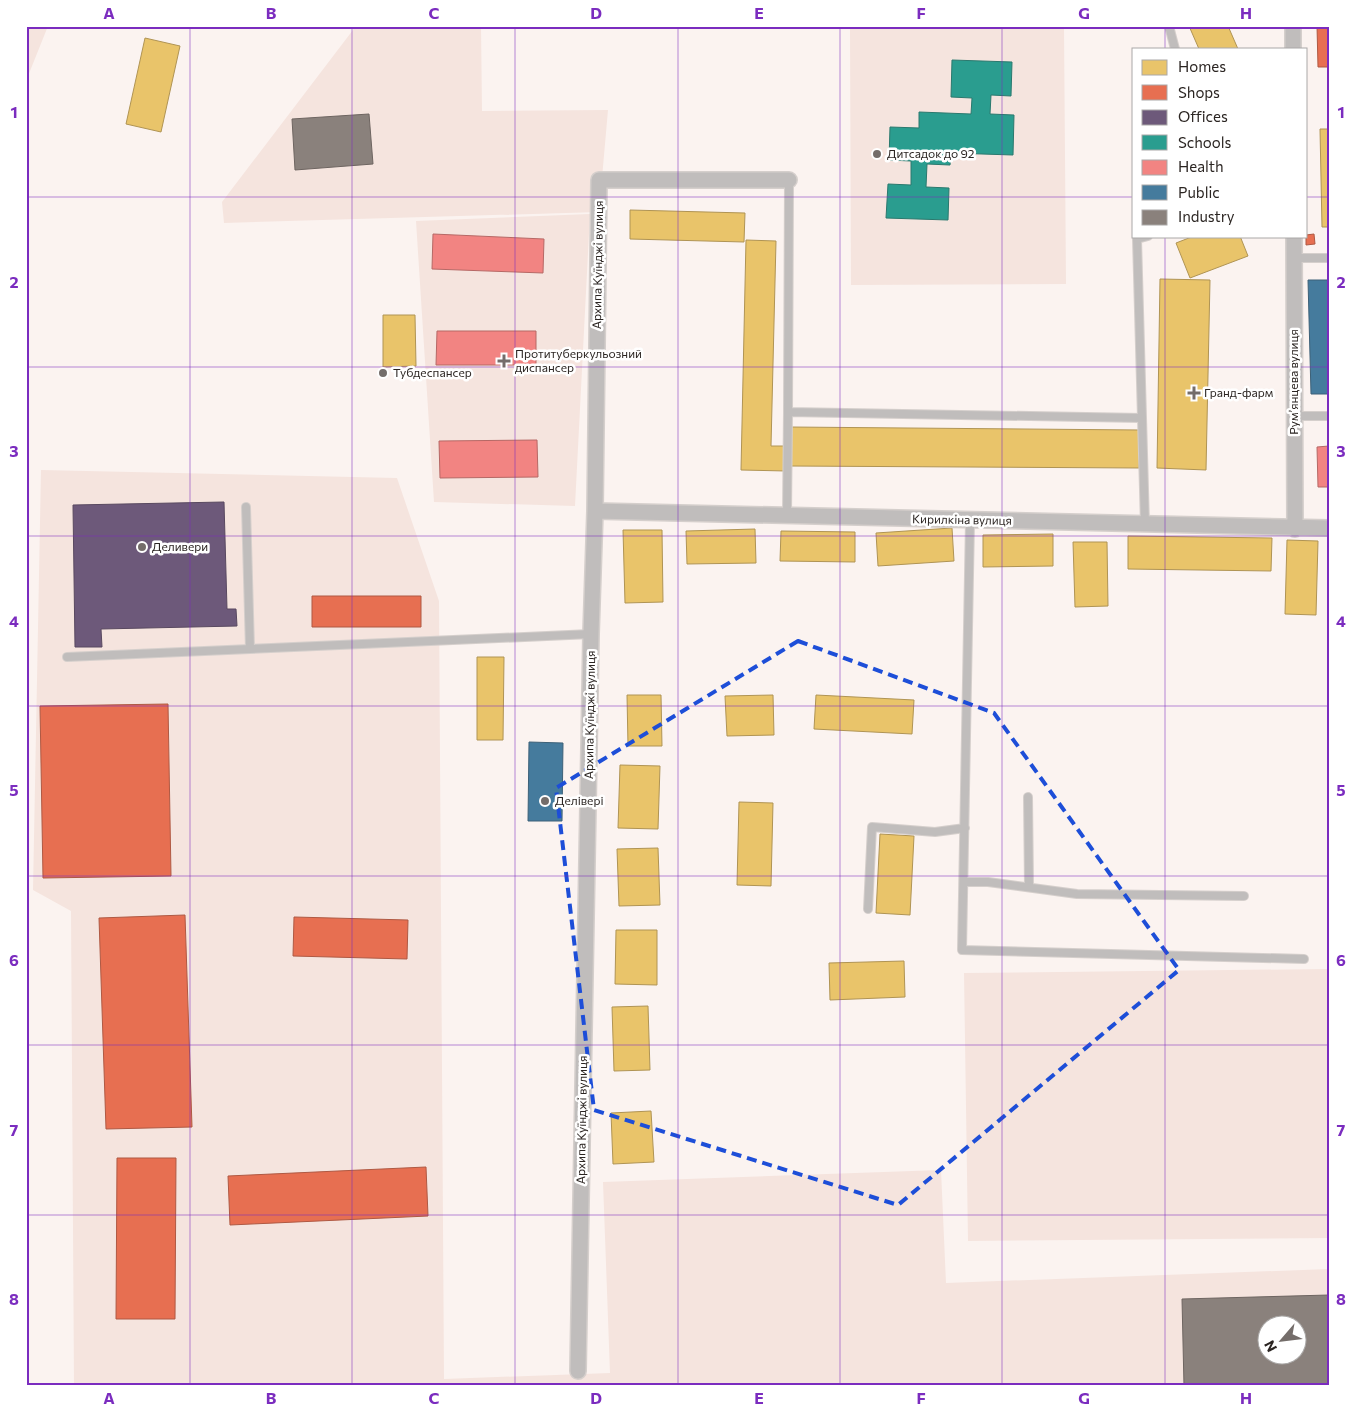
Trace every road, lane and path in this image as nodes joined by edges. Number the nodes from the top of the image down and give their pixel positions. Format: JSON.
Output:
{"nodes":[{"id":1,"x":1169,"y":26,"type":"edge"},
{"id":2,"x":1293,"y":26,"type":"edge"},
{"id":3,"x":1175,"y":48,"type":"edge"},
{"id":4,"x":1293,"y":48,"type":"edge"},
{"id":5,"x":789,"y":180,"type":"joint"},
{"id":6,"x":1141,"y":238,"type":"edge"},
{"id":7,"x":1294,"y":238,"type":"edge"},
{"id":8,"x":1294,"y":258,"type":"junction"},
{"id":9,"x":1329,"y":258,"type":"edge"},
{"id":10,"x":788,"y":412,"type":"junction"},
{"id":11,"x":1295,"y":416,"type":"junction"},
{"id":12,"x":1329,"y":416,"type":"edge"},
{"id":13,"x":1142,"y":418,"type":"junction"},
{"id":14,"x":246,"y":507,"type":"dead end"},
{"id":15,"x":595,"y":511,"type":"junction"},
{"id":16,"x":787,"y":516,"type":"junction"},
{"id":17,"x":970,"y":521,"type":"junction"},
{"id":18,"x":1145,"y":525,"type":"junction"},
{"id":19,"x":1329,"y":528,"type":"edge"},
{"id":20,"x":1295,"y":529,"type":"junction"},
{"id":21,"x":591,"y":634,"type":"junction"},
{"id":22,"x":250,"y":649,"type":"junction"},
{"id":23,"x":67,"y":657,"type":"dead end"},
{"id":24,"x":1028,"y":797,"type":"dead end"},
{"id":25,"x":964,"y":828,"type":"junction"},
{"id":26,"x":964,"y":882,"type":"junction"},
{"id":27,"x":1029,"y":887,"type":"junction"},
{"id":28,"x":1244,"y":896,"type":"dead end"},
{"id":29,"x":868,"y":909,"type":"dead end"},
{"id":30,"x":1304,"y":959,"type":"dead end"},
{"id":31,"x":578,"y":1371,"type":"dead end"}],
"edges":[{"from":1,"to":3,"type":"lane"},
{"from":2,"to":4,"type":"street"},
{"from":5,"to":10,"type":"lane"},
{"from":5,"to":15,"type":"street","name":"Архипа Куїнджі вулиця"},
{"from":6,"to":13,"type":"lane"},
{"from":7,"to":8,"type":"street","name":"Рум’янцева вулиця"},
{"from":8,"to":9,"type":"lane"},
{"from":8,"to":11,"type":"street","name":"Рум’янцева вулиця"},
{"from":10,"to":13,"type":"lane"},
{"from":10,"to":16,"type":"lane"},
{"from":11,"to":12,"type":"lane"},
{"from":11,"to":20,"type":"street","name":"Рум’янцева вулиця"},
{"from":13,"to":18,"type":"lane"},
{"from":14,"to":22,"type":"lane"},
{"from":15,"to":16,"type":"street","name":"Кирилкіна вулиця"},
{"from":15,"to":21,"type":"street","name":"Архипа Куїнджі вулиця"},
{"from":16,"to":17,"type":"street","name":"Кирилкіна вулиця"},
{"from":17,"to":18,"type":"street","name":"Кирилкіна вулиця"},
{"from":17,"to":25,"type":"lane"},
{"from":18,"to":20,"type":"street","name":"Кирилкіна вулиця"},
{"from":19,"to":20,"type":"street","name":"Кирилкіна вулиця"},
{"from":21,"to":22,"type":"lane"},
{"from":21,"to":31,"type":"street","name":"Архипа Куїнджі вулиця"},
{"from":22,"to":23,"type":"lane"},
{"from":24,"to":27,"type":"lane"},
{"from":25,"to":26,"type":"lane"},
{"from":25,"to":29,"type":"lane"},
{"from":26,"to":27,"type":"lane"},
{"from":26,"to":30,"type":"lane"},
{"from":27,"to":28,"type":"lane"}]}
